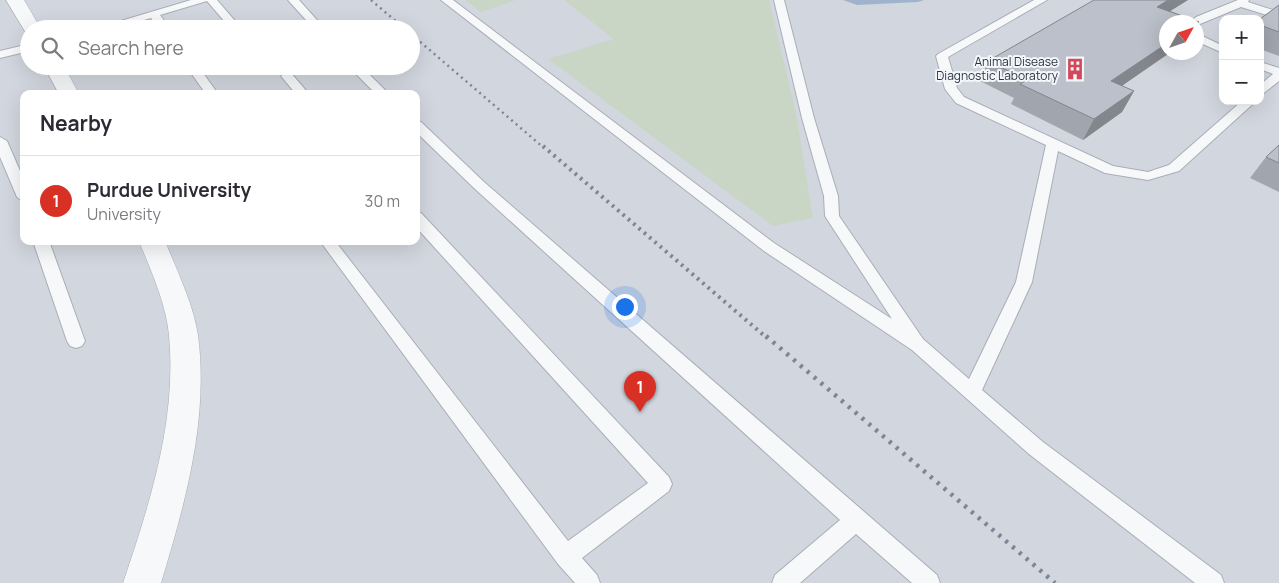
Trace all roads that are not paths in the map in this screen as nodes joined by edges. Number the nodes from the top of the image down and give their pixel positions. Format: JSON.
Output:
{"nodes":[{"id":1,"x":15,"y":0,"type":"edge"},
{"id":2,"x":202,"y":0,"type":"edge"},
{"id":3,"x":212,"y":0,"type":"edge"},
{"id":4,"x":293,"y":0,"type":"edge"},
{"id":5,"x":446,"y":0,"type":"edge"},
{"id":6,"x":779,"y":0,"type":"edge"},
{"id":7,"x":1042,"y":0,"type":"edge"},
{"id":8,"x":1242,"y":1,"type":"edge"},
{"id":9,"x":155,"y":15,"type":"junction"},
{"id":10,"x":1204,"y":16,"type":"edge"},
{"id":11,"x":1279,"y":16,"type":"edge"},
{"id":12,"x":27,"y":20,"type":"edge"},
{"id":13,"x":135,"y":20,"type":"edge"},
{"id":14,"x":159,"y":20,"type":"edge"},
{"id":15,"x":229,"y":20,"type":"edge"},
{"id":16,"x":312,"y":20,"type":"edge"},
{"id":17,"x":1204,"y":41,"type":"edge"},
{"id":18,"x":1219,"y":48,"type":"edge"},
{"id":19,"x":20,"y":49,"type":"edge"},
{"id":20,"x":0,"y":55,"type":"edge"},
{"id":21,"x":1264,"y":67,"type":"edge"},
{"id":22,"x":1279,"y":74,"type":"edge"},
{"id":23,"x":59,"y":75,"type":"edge"},
{"id":24,"x":198,"y":75,"type":"edge"},
{"id":25,"x":363,"y":75,"type":"edge"},
{"id":26,"x":287,"y":76,"type":"dead end"},
{"id":27,"x":1264,"y":88,"type":"edge"},
{"id":28,"x":67,"y":90,"type":"edge"},
{"id":29,"x":209,"y":90,"type":"edge"},
{"id":30,"x":299,"y":90,"type":"edge"},
{"id":31,"x":379,"y":90,"type":"edge"},
{"id":32,"x":1245,"y":105,"type":"edge"},
{"id":33,"x":420,"y":129,"type":"edge"},
{"id":34,"x":0,"y":140,"type":"edge"},
{"id":35,"x":1053,"y":144,"type":"junction"},
{"id":36,"x":20,"y":188,"type":"edge"},
{"id":37,"x":420,"y":221,"type":"edge"},
{"id":38,"x":42,"y":245,"type":"edge"},
{"id":39,"x":154,"y":245,"type":"edge"},
{"id":40,"x":329,"y":245,"type":"edge"},
{"id":41,"x":76,"y":341,"type":"dead end"},
{"id":42,"x":918,"y":345,"type":"junction"},
{"id":43,"x":972,"y":392,"type":"junction"},
{"id":44,"x":856,"y":520,"type":"junction"},
{"id":45,"x":566,"y":556,"type":"junction"},
{"id":46,"x":142,"y":583,"type":"edge"},
{"id":47,"x":590,"y":583,"type":"edge"},
{"id":48,"x":783,"y":583,"type":"edge"},
{"id":49,"x":929,"y":583,"type":"edge"},
{"id":50,"x":1213,"y":583,"type":"edge"}],
"edges":[{"from":1,"to":12,"type":"street"},
{"from":2,"to":9,"type":"lane"},
{"from":3,"to":15,"type":"lane"},
{"from":4,"to":16,"type":"lane"},
{"from":5,"to":42,"type":"lane"},
{"from":6,"to":42,"type":"lane"},
{"from":7,"to":35,"type":"lane"},
{"from":8,"to":10,"type":"lane"},
{"from":8,"to":11,"type":"lane"},
{"from":9,"to":13,"type":"lane"},
{"from":9,"to":14,"type":"lane"},
{"from":17,"to":18,"type":"lane"},
{"from":19,"to":20,"type":"lane"},
{"from":21,"to":22,"type":"lane"},
{"from":22,"to":27,"type":"lane"},
{"from":23,"to":28,"type":"street"},
{"from":24,"to":29,"type":"lane"},
{"from":25,"to":31,"type":"lane"},
{"from":26,"to":30,"type":"lane"},
{"from":32,"to":35,"type":"lane"},
{"from":33,"to":44,"type":"lane"},
{"from":34,"to":36,"type":"lane"},
{"from":35,"to":43,"type":"lane"},
{"from":37,"to":45,"type":"lane"},
{"from":38,"to":41,"type":"lane"},
{"from":39,"to":46,"type":"street"},
{"from":40,"to":45,"type":"lane"},
{"from":42,"to":43,"type":"lane"},
{"from":43,"to":50,"type":"lane"},
{"from":44,"to":48,"type":"lane"},
{"from":44,"to":49,"type":"lane"},
{"from":45,"to":47,"type":"lane"}]}
